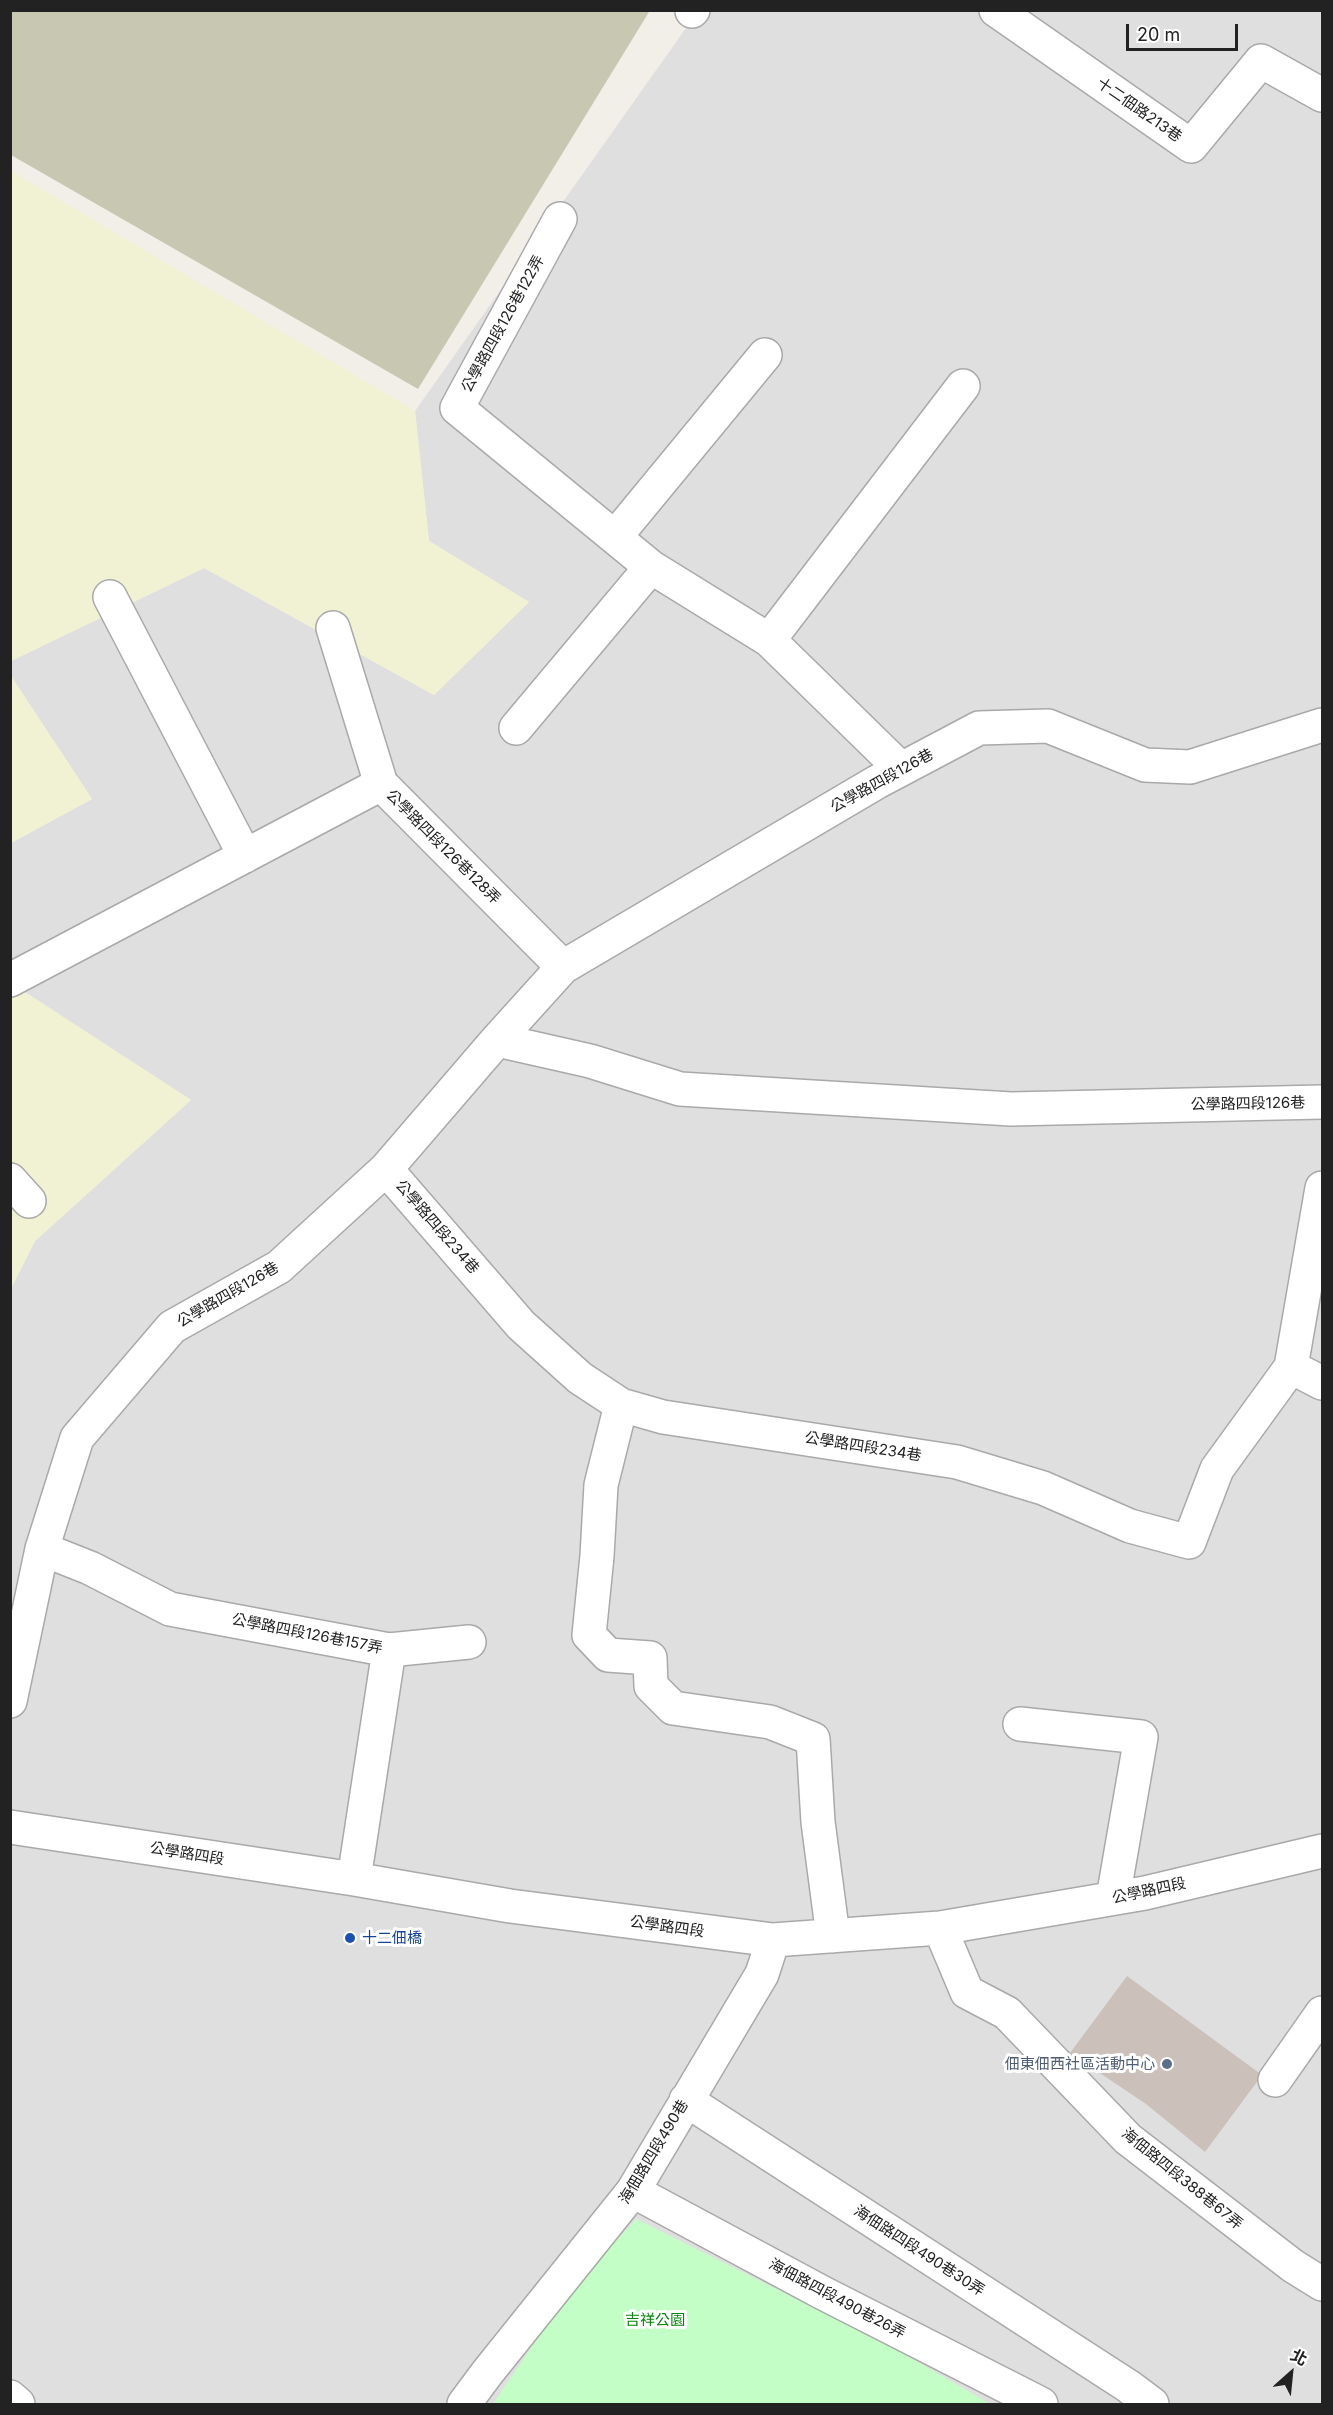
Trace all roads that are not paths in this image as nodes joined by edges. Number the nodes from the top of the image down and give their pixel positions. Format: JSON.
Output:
{"nodes":[{"id":1,"x":996,"y":10,"type":"edge"},
{"id":2,"x":1323,"y":95,"type":"edge"},
{"id":3,"x":560,"y":219,"type":"dead end"},
{"id":4,"x":765,"y":355,"type":"dead end"},
{"id":5,"x":963,"y":386,"type":"dead end"},
{"id":6,"x":615,"y":537,"type":"junction"},
{"id":7,"x":651,"y":567,"type":"junction"},
{"id":8,"x":110,"y":597,"type":"dead end"},
{"id":9,"x":333,"y":628,"type":"dead end"},
{"id":10,"x":768,"y":640,"type":"junction"},
{"id":11,"x":1323,"y":725,"type":"edge"},
{"id":12,"x":516,"y":728,"type":"dead end"},
{"id":13,"x":901,"y":769,"type":"junction"},
{"id":14,"x":381,"y":784,"type":"junction"},
{"id":15,"x":245,"y":856,"type":"junction"},
{"id":16,"x":563,"y":967,"type":"junction"},
{"id":17,"x":10,"y":980,"type":"edge"},
{"id":18,"x":497,"y":1040,"type":"junction"},
{"id":19,"x":1323,"y":1102,"type":"edge"},
{"id":20,"x":386,"y":1169,"type":"junction"},
{"id":21,"x":1323,"y":1188,"type":"edge"},
{"id":22,"x":1291,"y":1367,"type":"junction"},
{"id":23,"x":1323,"y":1383,"type":"edge"},
{"id":24,"x":621,"y":1405,"type":"junction"},
{"id":25,"x":42,"y":1550,"type":"junction"},
{"id":26,"x":469,"y":1642,"type":"dead end"},
{"id":27,"x":389,"y":1650,"type":"junction"},
{"id":28,"x":10,"y":1701,"type":"edge"},
{"id":29,"x":1020,"y":1724,"type":"dead end"},
{"id":30,"x":10,"y":1827,"type":"edge"},
{"id":31,"x":1323,"y":1851,"type":"edge"},
{"id":32,"x":354,"y":1879,"type":"junction"},
{"id":33,"x":1113,"y":1898,"type":"junction"},
{"id":34,"x":940,"y":1928,"type":"junction"},
{"id":35,"x":833,"y":1936,"type":"junction"},
{"id":36,"x":773,"y":1940,"type":"junction"},
{"id":37,"x":1323,"y":2013,"type":"edge"},
{"id":38,"x":1275,"y":2080,"type":"dead end"},
{"id":39,"x":686,"y":2100,"type":"junction"},
{"id":40,"x":633,"y":2191,"type":"junction"},
{"id":41,"x":1323,"y":2284,"type":"edge"},
{"id":42,"x":10,"y":2397,"type":"edge"},
{"id":43,"x":18,"y":2404,"type":"edge"},
{"id":44,"x":464,"y":2404,"type":"edge"},
{"id":45,"x":1041,"y":2404,"type":"edge"},
{"id":46,"x":1152,"y":2404,"type":"edge"}],
"edges":[{"from":1,"to":2,"type":"street","name":"十二佃路213巷"},
{"from":3,"to":6,"type":"street","name":"公學路四段126巷122弄"},
{"from":4,"to":6,"type":"street"},
{"from":5,"to":10,"type":"street"},
{"from":6,"to":7,"type":"street","name":"公學路四段126巷122弄"},
{"from":7,"to":10,"type":"street","name":"公學路四段126巷122弄"},
{"from":7,"to":12,"type":"street"},
{"from":8,"to":15,"type":"street"},
{"from":9,"to":14,"type":"street"},
{"from":10,"to":13,"type":"street","name":"公學路四段126巷122弄"},
{"from":11,"to":13,"type":"street","name":"公學路四段126巷"},
{"from":13,"to":16,"type":"street","name":"公學路四段126巷"},
{"from":14,"to":15,"type":"street","name":"公學路四段126巷128弄"},
{"from":14,"to":16,"type":"street","name":"公學路四段126巷128弄"},
{"from":15,"to":17,"type":"street","name":"公學路四段126巷128弄"},
{"from":16,"to":18,"type":"street","name":"公學路四段126巷"},
{"from":18,"to":19,"type":"street","name":"公學路四段126巷"},
{"from":18,"to":20,"type":"street","name":"公學路四段126巷"},
{"from":20,"to":24,"type":"street","name":"公學路四段234巷"},
{"from":20,"to":25,"type":"street","name":"公學路四段126巷"},
{"from":21,"to":22,"type":"street"},
{"from":22,"to":23,"type":"street"},
{"from":22,"to":24,"type":"street","name":"公學路四段234巷"},
{"from":24,"to":35,"type":"street"},
{"from":25,"to":27,"type":"street","name":"公學路四段126巷157弄"},
{"from":25,"to":28,"type":"street","name":"公學路四段126巷"},
{"from":26,"to":27,"type":"street"},
{"from":27,"to":32,"type":"street","name":"公學路四段126巷157弄"},
{"from":29,"to":33,"type":"street"},
{"from":30,"to":32,"type":"street","name":"公學路四段"},
{"from":31,"to":33,"type":"street","name":"公學路四段"},
{"from":32,"to":36,"type":"street","name":"公學路四段"},
{"from":33,"to":34,"type":"street","name":"公學路四段"},
{"from":34,"to":35,"type":"street","name":"公學路四段"},
{"from":34,"to":41,"type":"street","name":"海佃路四段388巷67弄"},
{"from":35,"to":36,"type":"street","name":"公學路四段"},
{"from":36,"to":39,"type":"street","name":"海佃路四段490巷"},
{"from":37,"to":38,"type":"street"},
{"from":39,"to":40,"type":"street","name":"海佃路四段490巷"},
{"from":39,"to":46,"type":"street","name":"海佃路四段490巷30弄"},
{"from":40,"to":44,"type":"street","name":"海佃路四段490巷"},
{"from":40,"to":45,"type":"street","name":"海佃路四段490巷26弄"},
{"from":42,"to":43,"type":"street"}]}
